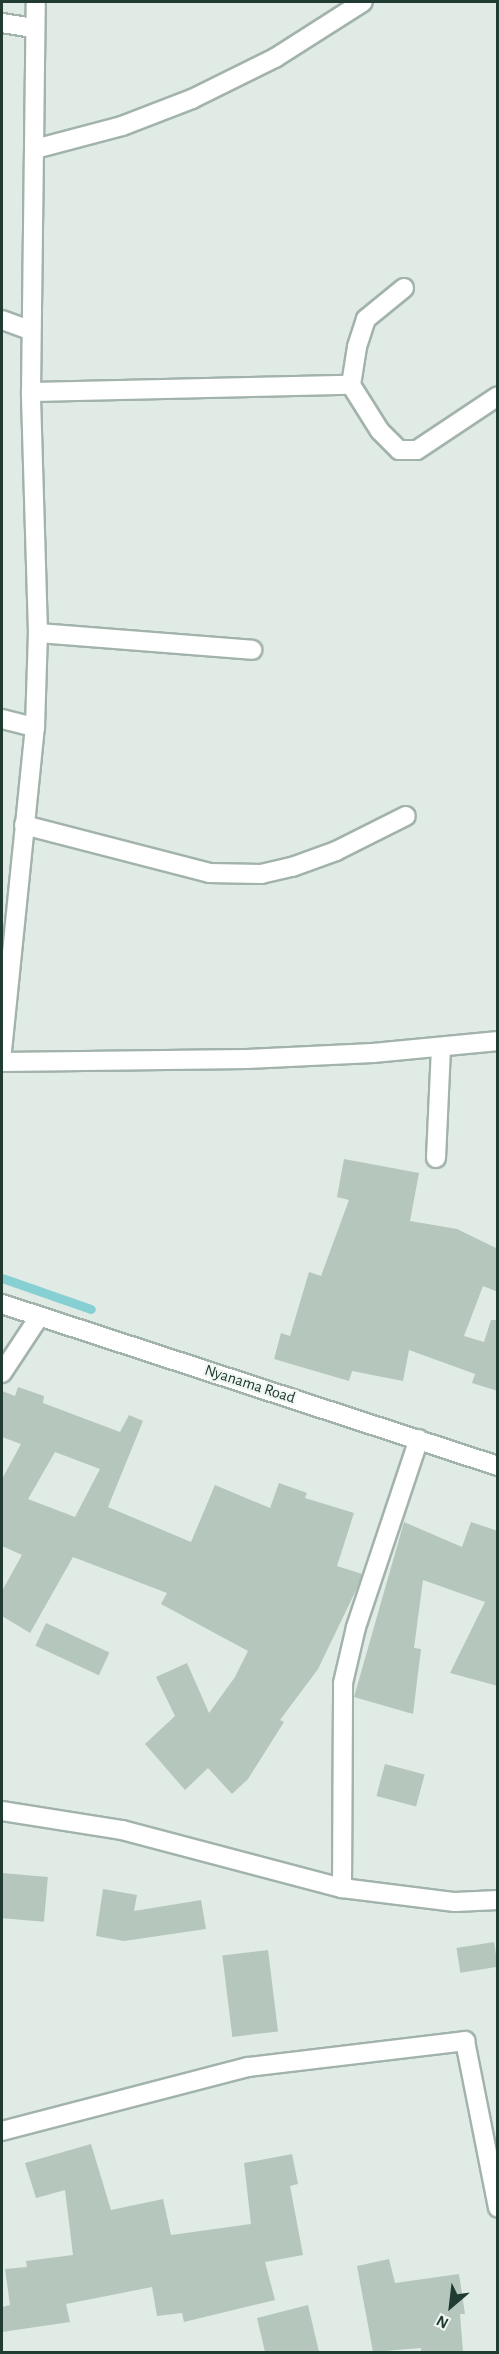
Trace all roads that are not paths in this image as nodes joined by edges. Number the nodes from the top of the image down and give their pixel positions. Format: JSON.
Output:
{"nodes":[{"id":1,"x":36,"y":2,"type":"edge"},
{"id":2,"x":363,"y":2,"type":"edge"},
{"id":3,"x":2,"y":23,"type":"edge"},
{"id":4,"x":33,"y":28,"type":"junction"},
{"id":5,"x":35,"y":149,"type":"junction"},
{"id":6,"x":404,"y":288,"type":"dead end"},
{"id":7,"x":2,"y":320,"type":"edge"},
{"id":8,"x":30,"y":330,"type":"junction"},
{"id":9,"x":351,"y":385,"type":"junction"},
{"id":10,"x":31,"y":392,"type":"junction"},
{"id":11,"x":498,"y":396,"type":"edge"},
{"id":12,"x":38,"y":633,"type":"junction"},
{"id":13,"x":252,"y":650,"type":"dead end"},
{"id":14,"x":2,"y":719,"type":"edge"},
{"id":15,"x":34,"y":727,"type":"junction"},
{"id":16,"x":406,"y":816,"type":"dead end"},
{"id":17,"x":24,"y":825,"type":"junction"},
{"id":18,"x":498,"y":1041,"type":"edge"},
{"id":19,"x":441,"y":1047,"type":"junction"},
{"id":20,"x":2,"y":1051,"type":"edge"},
{"id":21,"x":2,"y":1062,"type":"edge"},
{"id":22,"x":436,"y":1158,"type":"dead end"},
{"id":23,"x":2,"y":1304,"type":"edge"},
{"id":24,"x":39,"y":1317,"type":"junction"},
{"id":25,"x":2,"y":1372,"type":"edge"},
{"id":26,"x":419,"y":1439,"type":"junction"},
{"id":27,"x":498,"y":1467,"type":"edge"},
{"id":28,"x":2,"y":1811,"type":"edge"},
{"id":29,"x":342,"y":1888,"type":"junction"},
{"id":30,"x":498,"y":1900,"type":"edge"},
{"id":31,"x":2,"y":2131,"type":"edge"},
{"id":32,"x":498,"y":2208,"type":"edge"}],
"edges":[{"from":1,"to":4,"type":"street"},
{"from":2,"to":5,"type":"street"},
{"from":3,"to":4,"type":"street"},
{"from":4,"to":5,"type":"street"},
{"from":5,"to":8,"type":"street"},
{"from":6,"to":9,"type":"street"},
{"from":7,"to":8,"type":"street"},
{"from":8,"to":10,"type":"street"},
{"from":9,"to":10,"type":"street"},
{"from":9,"to":11,"type":"street"},
{"from":10,"to":12,"type":"street"},
{"from":12,"to":13,"type":"street"},
{"from":12,"to":15,"type":"street"},
{"from":14,"to":15,"type":"street"},
{"from":15,"to":17,"type":"street"},
{"from":16,"to":17,"type":"street"},
{"from":17,"to":20,"type":"street"},
{"from":18,"to":19,"type":"street"},
{"from":19,"to":21,"type":"street"},
{"from":19,"to":22,"type":"street"},
{"from":23,"to":24,"type":"street","name":"Nyanama Road"},
{"from":24,"to":25,"type":"street"},
{"from":24,"to":26,"type":"street","name":"Nyanama Road"},
{"from":26,"to":27,"type":"street","name":"Nyanama Road"},
{"from":26,"to":29,"type":"street"},
{"from":28,"to":29,"type":"street"},
{"from":29,"to":30,"type":"street"},
{"from":31,"to":32,"type":"street"}]}
